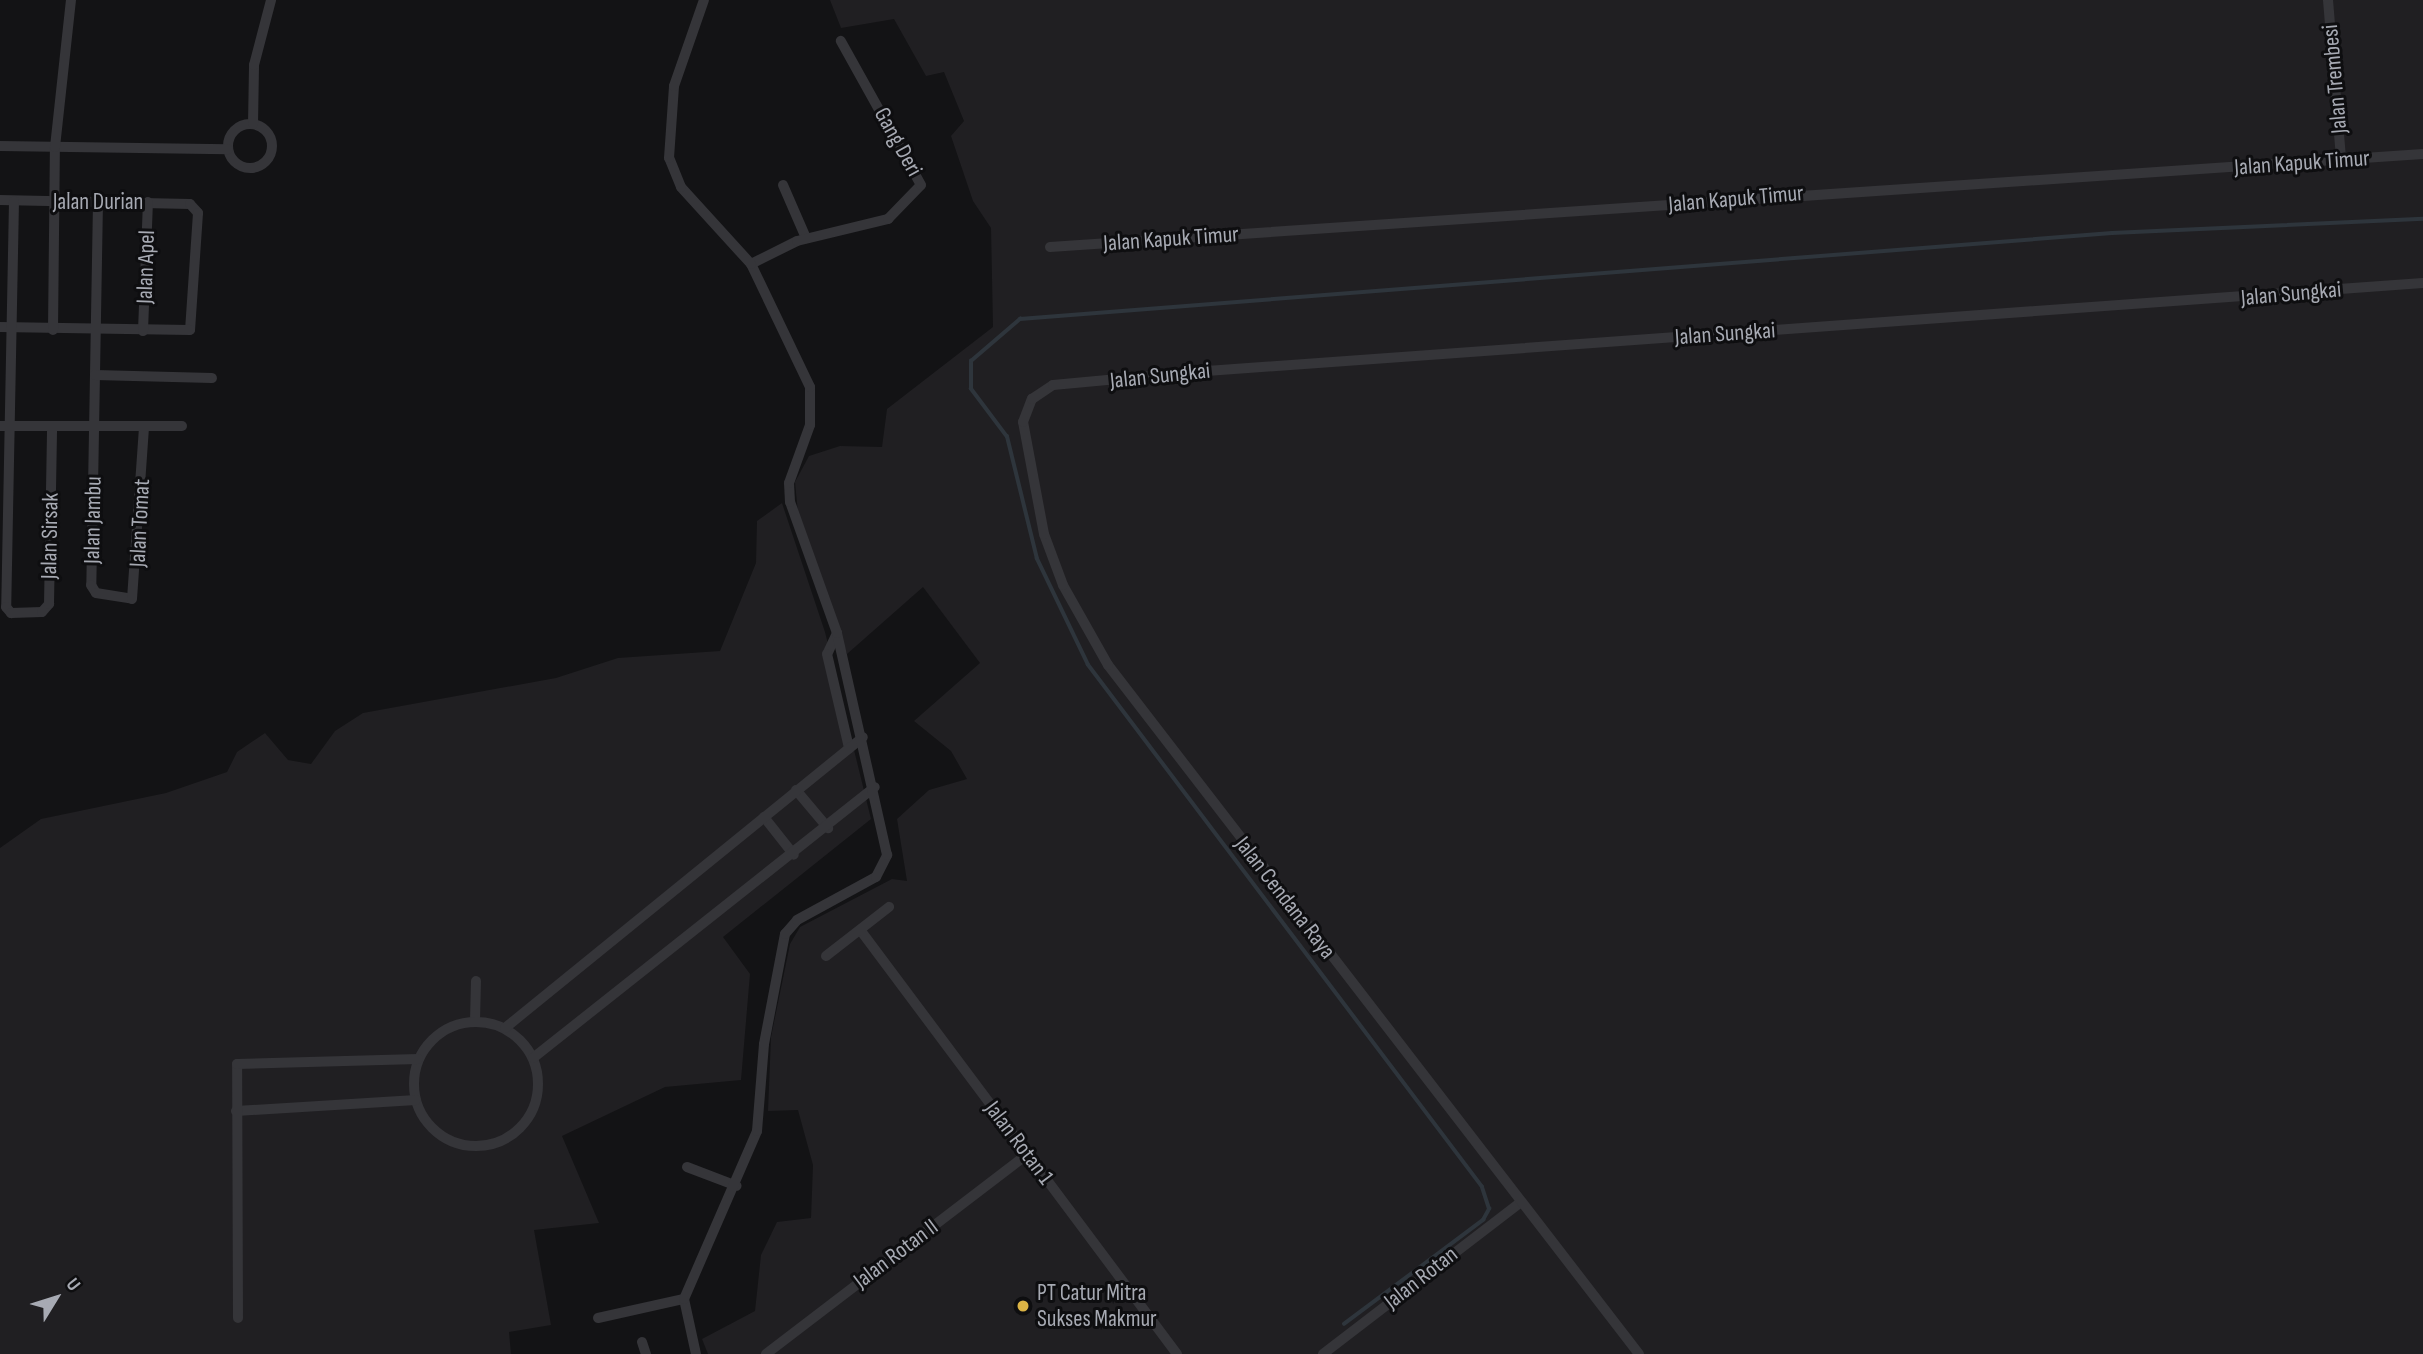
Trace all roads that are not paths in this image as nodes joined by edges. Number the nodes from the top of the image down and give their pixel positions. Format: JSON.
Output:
{"nodes":[{"id":1,"x":71,"y":0,"type":"edge"},
{"id":2,"x":271,"y":0,"type":"edge"},
{"id":3,"x":704,"y":0,"type":"edge"},
{"id":4,"x":2328,"y":0,"type":"edge"},
{"id":5,"x":841,"y":41,"type":"dead end"},
{"id":6,"x":253,"y":124,"type":"junction"},
{"id":7,"x":0,"y":146,"type":"edge"},
{"id":8,"x":55,"y":147,"type":"junction"},
{"id":9,"x":228,"y":149,"type":"junction"},
{"id":10,"x":2423,"y":155,"type":"edge"},
{"id":11,"x":2341,"y":159,"type":"junction"},
{"id":12,"x":783,"y":185,"type":"dead end"},
{"id":13,"x":0,"y":200,"type":"edge"},
{"id":14,"x":13,"y":201,"type":"junction"},
{"id":15,"x":53,"y":202,"type":"junction"},
{"id":16,"x":98,"y":202,"type":"junction"},
{"id":17,"x":148,"y":202,"type":"junction"},
{"id":18,"x":806,"y":238,"type":"junction"},
{"id":19,"x":1050,"y":247,"type":"dead end"},
{"id":20,"x":751,"y":264,"type":"junction"},
{"id":21,"x":2423,"y":283,"type":"edge"},
{"id":22,"x":6,"y":328,"type":"edge"},
{"id":23,"x":53,"y":330,"type":"junction"},
{"id":24,"x":96,"y":330,"type":"junction"},
{"id":25,"x":143,"y":331,"type":"junction"},
{"id":26,"x":95,"y":375,"type":"junction"},
{"id":27,"x":6,"y":377,"type":"edge"},
{"id":28,"x":212,"y":378,"type":"dead end"},
{"id":29,"x":1032,"y":399,"type":"joint"},
{"id":30,"x":5,"y":426,"type":"edge"},
{"id":31,"x":52,"y":426,"type":"junction"},
{"id":32,"x":94,"y":426,"type":"junction"},
{"id":33,"x":144,"y":426,"type":"junction"},
{"id":34,"x":182,"y":426,"type":"dead end"},
{"id":35,"x":114,"y":596,"type":"joint"},
{"id":36,"x":837,"y":633,"type":"junction"},
{"id":37,"x":863,"y":737,"type":"junction"},
{"id":38,"x":849,"y":748,"type":"junction"},
{"id":39,"x":875,"y":787,"type":"junction"},
{"id":40,"x":796,"y":790,"type":"junction"},
{"id":41,"x":764,"y":817,"type":"junction"},
{"id":42,"x":828,"y":828,"type":"junction"},
{"id":43,"x":794,"y":855,"type":"junction"},
{"id":44,"x":889,"y":907,"type":"dead end"},
{"id":45,"x":861,"y":931,"type":"junction"},
{"id":46,"x":826,"y":956,"type":"dead end"},
{"id":47,"x":476,"y":981,"type":"dead end"},
{"id":48,"x":475,"y":1021,"type":"junction"},
{"id":49,"x":505,"y":1028,"type":"junction"},
{"id":50,"x":533,"y":1058,"type":"junction"},
{"id":51,"x":418,"y":1059,"type":"junction"},
{"id":52,"x":416,"y":1100,"type":"junction"},
{"id":53,"x":236,"y":1111,"type":"junction"},
{"id":54,"x":1028,"y":1154,"type":"junction"},
{"id":55,"x":687,"y":1167,"type":"dead end"},
{"id":56,"x":737,"y":1186,"type":"junction"},
{"id":57,"x":1520,"y":1203,"type":"junction"},
{"id":58,"x":684,"y":1299,"type":"junction"},
{"id":59,"x":238,"y":1318,"type":"dead end"},
{"id":60,"x":598,"y":1318,"type":"dead end"},
{"id":61,"x":642,"y":1342,"type":"dead end"},
{"id":62,"x":646,"y":1354,"type":"edge"},
{"id":63,"x":695,"y":1354,"type":"edge"},
{"id":64,"x":766,"y":1354,"type":"edge"},
{"id":65,"x":1177,"y":1354,"type":"edge"},
{"id":66,"x":1323,"y":1354,"type":"edge"},
{"id":67,"x":1639,"y":1354,"type":"edge"}],
"edges":[{"from":1,"to":8,"type":"street"},
{"from":2,"to":6,"type":"street"},
{"from":3,"to":20,"type":"street"},
{"from":4,"to":11,"type":"street","name":"Jalan Trembesi"},
{"from":5,"to":18,"type":"street","name":"Gang Deri"},
{"from":6,"to":9,"type":"street"},
{"from":6,"to":9,"type":"street"},
{"from":7,"to":8,"type":"street"},
{"from":8,"to":9,"type":"street"},
{"from":8,"to":15,"type":"street"},
{"from":10,"to":11,"type":"street","name":"Jalan Kapuk Timur"},
{"from":11,"to":19,"type":"street","name":"Jalan Kapuk Timur"},
{"from":12,"to":18,"type":"street"},
{"from":13,"to":14,"type":"street","name":"Jalan Durian"},
{"from":14,"to":15,"type":"street","name":"Jalan Durian"},
{"from":14,"to":22,"type":"street"},
{"from":15,"to":16,"type":"street","name":"Jalan Durian"},
{"from":15,"to":23,"type":"street"},
{"from":16,"to":17,"type":"street","name":"Jalan Durian"},
{"from":16,"to":24,"type":"street"},
{"from":17,"to":25,"type":"street","name":"Jalan Apel"},
{"from":17,"to":25,"type":"street","name":"Jalan Durian"},
{"from":18,"to":20,"type":"street","name":"Gang Deri"},
{"from":20,"to":36,"type":"street"},
{"from":21,"to":29,"type":"street","name":"Jalan Sungkai"},
{"from":22,"to":23,"type":"street"},
{"from":22,"to":27,"type":"street"},
{"from":23,"to":24,"type":"street"},
{"from":24,"to":25,"type":"street"},
{"from":24,"to":26,"type":"street"},
{"from":26,"to":28,"type":"street"},
{"from":26,"to":32,"type":"street"},
{"from":27,"to":30,"type":"street"},
{"from":29,"to":57,"type":"street","name":"Jalan Cendana Raya"},
{"from":30,"to":31,"type":"street"},
{"from":30,"to":31,"type":"street","name":"Jalan Sirsak"},
{"from":31,"to":32,"type":"street"},
{"from":32,"to":33,"type":"street"},
{"from":32,"to":35,"type":"street","name":"Jalan Jambu"},
{"from":33,"to":34,"type":"street"},
{"from":33,"to":35,"type":"street","name":"Jalan Tomat"},
{"from":36,"to":37,"type":"street"},
{"from":36,"to":38,"type":"street"},
{"from":37,"to":38,"type":"street"},
{"from":37,"to":39,"type":"street"},
{"from":38,"to":40,"type":"street"},
{"from":39,"to":42,"type":"street"},
{"from":39,"to":56,"type":"street"},
{"from":40,"to":41,"type":"street"},
{"from":40,"to":42,"type":"street"},
{"from":41,"to":43,"type":"street"},
{"from":41,"to":49,"type":"street"},
{"from":42,"to":43,"type":"street"},
{"from":43,"to":50,"type":"street"},
{"from":44,"to":45,"type":"street"},
{"from":45,"to":46,"type":"street"},
{"from":45,"to":54,"type":"street","name":"Jalan Rotan 1"},
{"from":47,"to":48,"type":"street"},
{"from":48,"to":49,"type":"street"},
{"from":48,"to":51,"type":"street"},
{"from":49,"to":50,"type":"street"},
{"from":50,"to":52,"type":"street"},
{"from":51,"to":52,"type":"street"},
{"from":51,"to":53,"type":"street"},
{"from":52,"to":53,"type":"street"},
{"from":53,"to":59,"type":"street"},
{"from":54,"to":64,"type":"street","name":"Jalan Rotan II"},
{"from":54,"to":65,"type":"street","name":"Jalan Rotan 1"},
{"from":55,"to":56,"type":"street"},
{"from":56,"to":58,"type":"street"},
{"from":57,"to":66,"type":"street","name":"Jalan Rotan"},
{"from":57,"to":67,"type":"street","name":"Jalan Cendana Raya"},
{"from":58,"to":60,"type":"street"},
{"from":58,"to":63,"type":"street"},
{"from":61,"to":62,"type":"street"}]}
